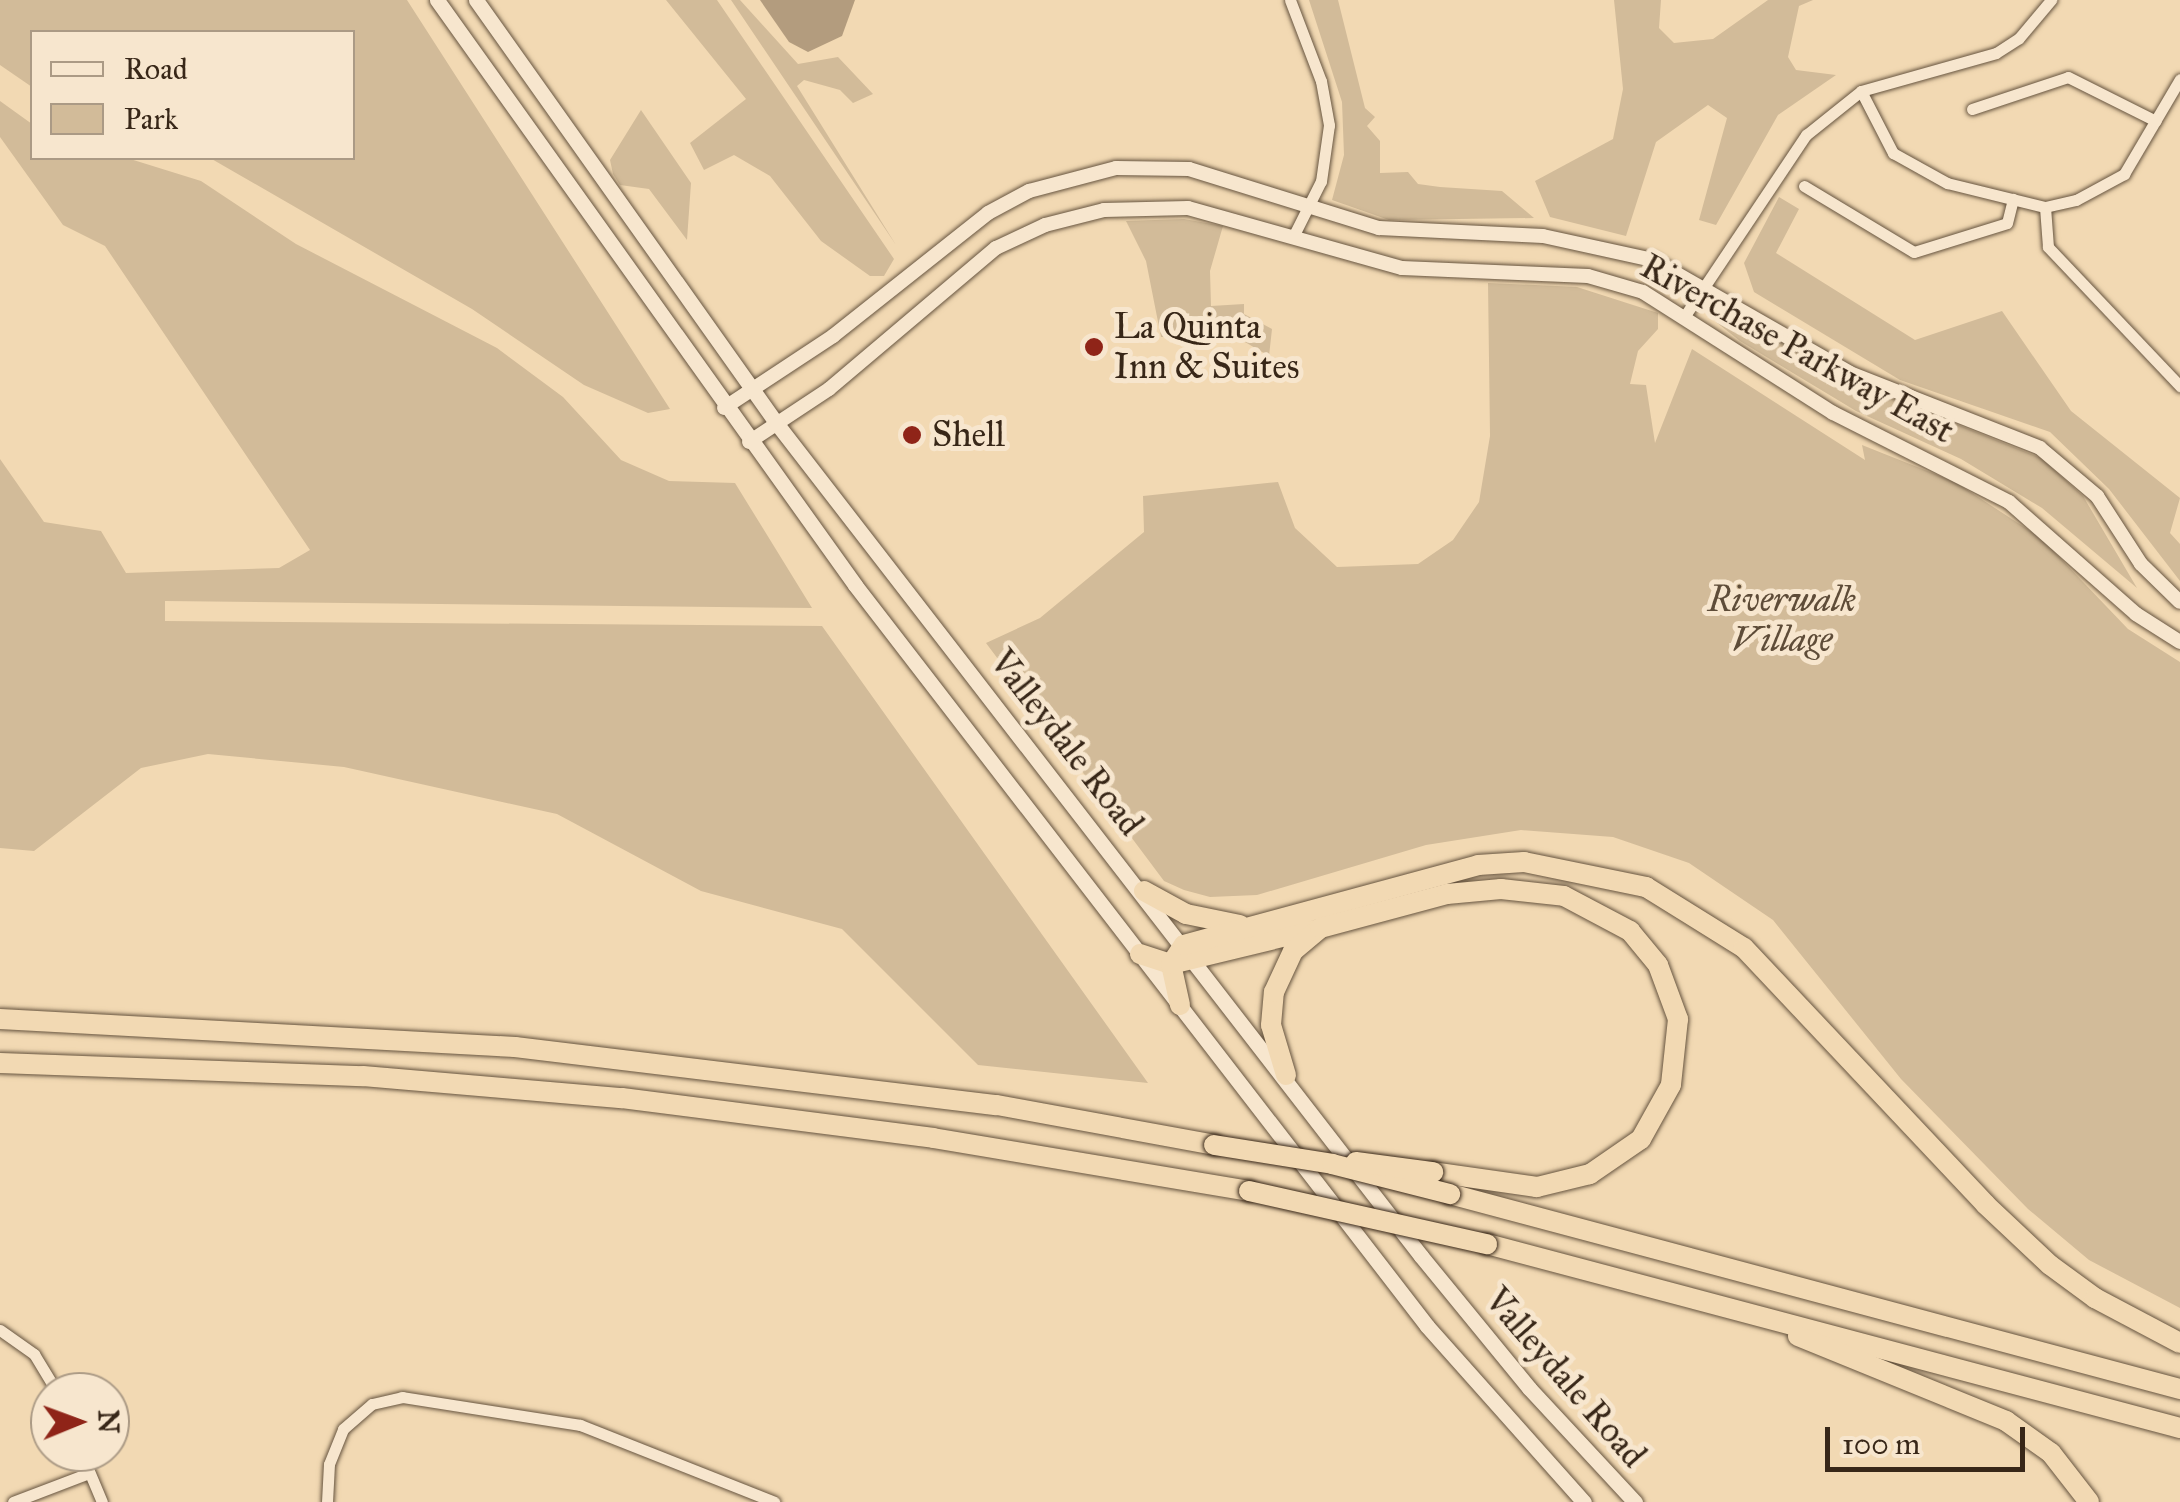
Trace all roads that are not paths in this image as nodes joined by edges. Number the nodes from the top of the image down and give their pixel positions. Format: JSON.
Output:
{"nodes":[{"id":1,"x":437,"y":0,"type":"edge"},
{"id":2,"x":476,"y":0,"type":"edge"},
{"id":3,"x":1290,"y":0,"type":"edge"},
{"id":4,"x":2051,"y":0,"type":"edge"},
{"id":5,"x":2180,"y":79,"type":"edge"},
{"id":6,"x":1861,"y":92,"type":"junction"},
{"id":7,"x":1972,"y":110,"type":"dead end"},
{"id":8,"x":2156,"y":121,"type":"junction"},
{"id":9,"x":1804,"y":186,"type":"dead end"},
{"id":10,"x":2013,"y":199,"type":"junction"},
{"id":11,"x":1310,"y":207,"type":"junction"},
{"id":12,"x":2045,"y":207,"type":"junction"},
{"id":13,"x":1293,"y":238,"type":"junction"},
{"id":14,"x":1709,"y":288,"type":"junction"},
{"id":15,"x":1686,"y":314,"type":"junction"},
{"id":16,"x":2180,"y":386,"type":"edge"},
{"id":17,"x":751,"y":390,"type":"junction"},
{"id":18,"x":724,"y":408,"type":"junction"},
{"id":19,"x":777,"y":424,"type":"junction"},
{"id":20,"x":750,"y":442,"type":"junction"},
{"id":21,"x":2180,"y":602,"type":"edge"},
{"id":22,"x":2180,"y":642,"type":"edge"},
{"id":23,"x":1144,"y":892,"type":"junction"},
{"id":24,"x":1242,"y":926,"type":"junction"},
{"id":25,"x":1320,"y":928,"type":"junction"},
{"id":26,"x":1191,"y":952,"type":"junction"},
{"id":27,"x":1140,"y":954,"type":"junction"},
{"id":28,"x":1171,"y":964,"type":"junction"},
{"id":29,"x":1180,"y":1006,"type":"junction"},
{"id":30,"x":0,"y":1019,"type":"edge"},
{"id":31,"x":0,"y":1063,"type":"edge"},
{"id":32,"x":1286,"y":1074,"type":"junction"},
{"id":33,"x":1332,"y":1164,"type":"junction"},
{"id":34,"x":1766,"y":1317,"type":"junction"},
{"id":35,"x":0,"y":1330,"type":"edge"},
{"id":36,"x":2180,"y":1342,"type":"edge"},
{"id":37,"x":44,"y":1372,"type":"edge"},
{"id":38,"x":2180,"y":1390,"type":"edge"},
{"id":39,"x":2180,"y":1428,"type":"edge"},
{"id":40,"x":89,"y":1473,"type":"joint"},
{"id":41,"x":13,"y":1502,"type":"edge"},
{"id":42,"x":102,"y":1502,"type":"edge"},
{"id":43,"x":327,"y":1502,"type":"edge"},
{"id":44,"x":774,"y":1502,"type":"edge"},
{"id":45,"x":1584,"y":1502,"type":"edge"},
{"id":46,"x":1635,"y":1502,"type":"edge"},
{"id":47,"x":2089,"y":1502,"type":"edge"}],
"edges":[{"from":1,"to":18,"type":"main road","name":"Valleydale Road"},
{"from":2,"to":17,"type":"main road","name":"Valleydale Road"},
{"from":3,"to":11,"type":"street"},
{"from":4,"to":6,"type":"street"},
{"from":5,"to":8,"type":"street"},
{"from":6,"to":10,"type":"street"},
{"from":6,"to":14,"type":"street"},
{"from":7,"to":8,"type":"street"},
{"from":8,"to":12,"type":"street"},
{"from":9,"to":10,"type":"street"},
{"from":10,"to":12,"type":"street"},
{"from":11,"to":13,"type":"street"},
{"from":11,"to":14,"type":"street","name":"Riverchase Parkway East"},
{"from":11,"to":17,"type":"street","name":"Riverchase Parkway East"},
{"from":12,"to":16,"type":"street"},
{"from":13,"to":15,"type":"street","name":"Riverchase Parkway East"},
{"from":13,"to":19,"type":"street","name":"Riverchase Parkway East"},
{"from":14,"to":15,"type":"street"},
{"from":14,"to":21,"type":"street","name":"Riverchase Parkway East"},
{"from":15,"to":22,"type":"street","name":"Riverchase Parkway East"},
{"from":17,"to":18,"type":"street","name":"Riverchase Parkway East"},
{"from":17,"to":19,"type":"main road","name":"Valleydale Road"},
{"from":18,"to":20,"type":"main road","name":"Valleydale Road"},
{"from":19,"to":20,"type":"street","name":"Riverchase Parkway East"},
{"from":19,"to":23,"type":"main road","name":"Valleydale Road"},
{"from":20,"to":27,"type":"main road","name":"Valleydale Road"},
{"from":23,"to":24,"type":"highway"},
{"from":23,"to":26,"type":"main road","name":"Valleydale Road"},
{"from":24,"to":26,"type":"highway"},
{"from":24,"to":36,"type":"highway"},
{"from":25,"to":26,"type":"highway"},
{"from":25,"to":32,"type":"highway"},
{"from":25,"to":33,"type":"highway","bridge":true},
{"from":26,"to":28,"type":"highway"},
{"from":26,"to":32,"type":"main road","name":"Valleydale Road"},
{"from":27,"to":28,"type":"highway"},
{"from":27,"to":29,"type":"main road","name":"Valleydale Road"},
{"from":28,"to":29,"type":"highway"},
{"from":29,"to":45,"type":"main road","name":"Valleydale Road"},
{"from":30,"to":33,"type":"highway","bridge":true},
{"from":31,"to":34,"type":"highway","bridge":true},
{"from":32,"to":46,"type":"main road","name":"Valleydale Road"},
{"from":33,"to":38,"type":"highway","bridge":true},
{"from":34,"to":39,"type":"highway"},
{"from":34,"to":47,"type":"highway"},
{"from":35,"to":37,"type":"street"},
{"from":40,"to":41,"type":"street"},
{"from":40,"to":42,"type":"street"},
{"from":43,"to":44,"type":"street"}]}
